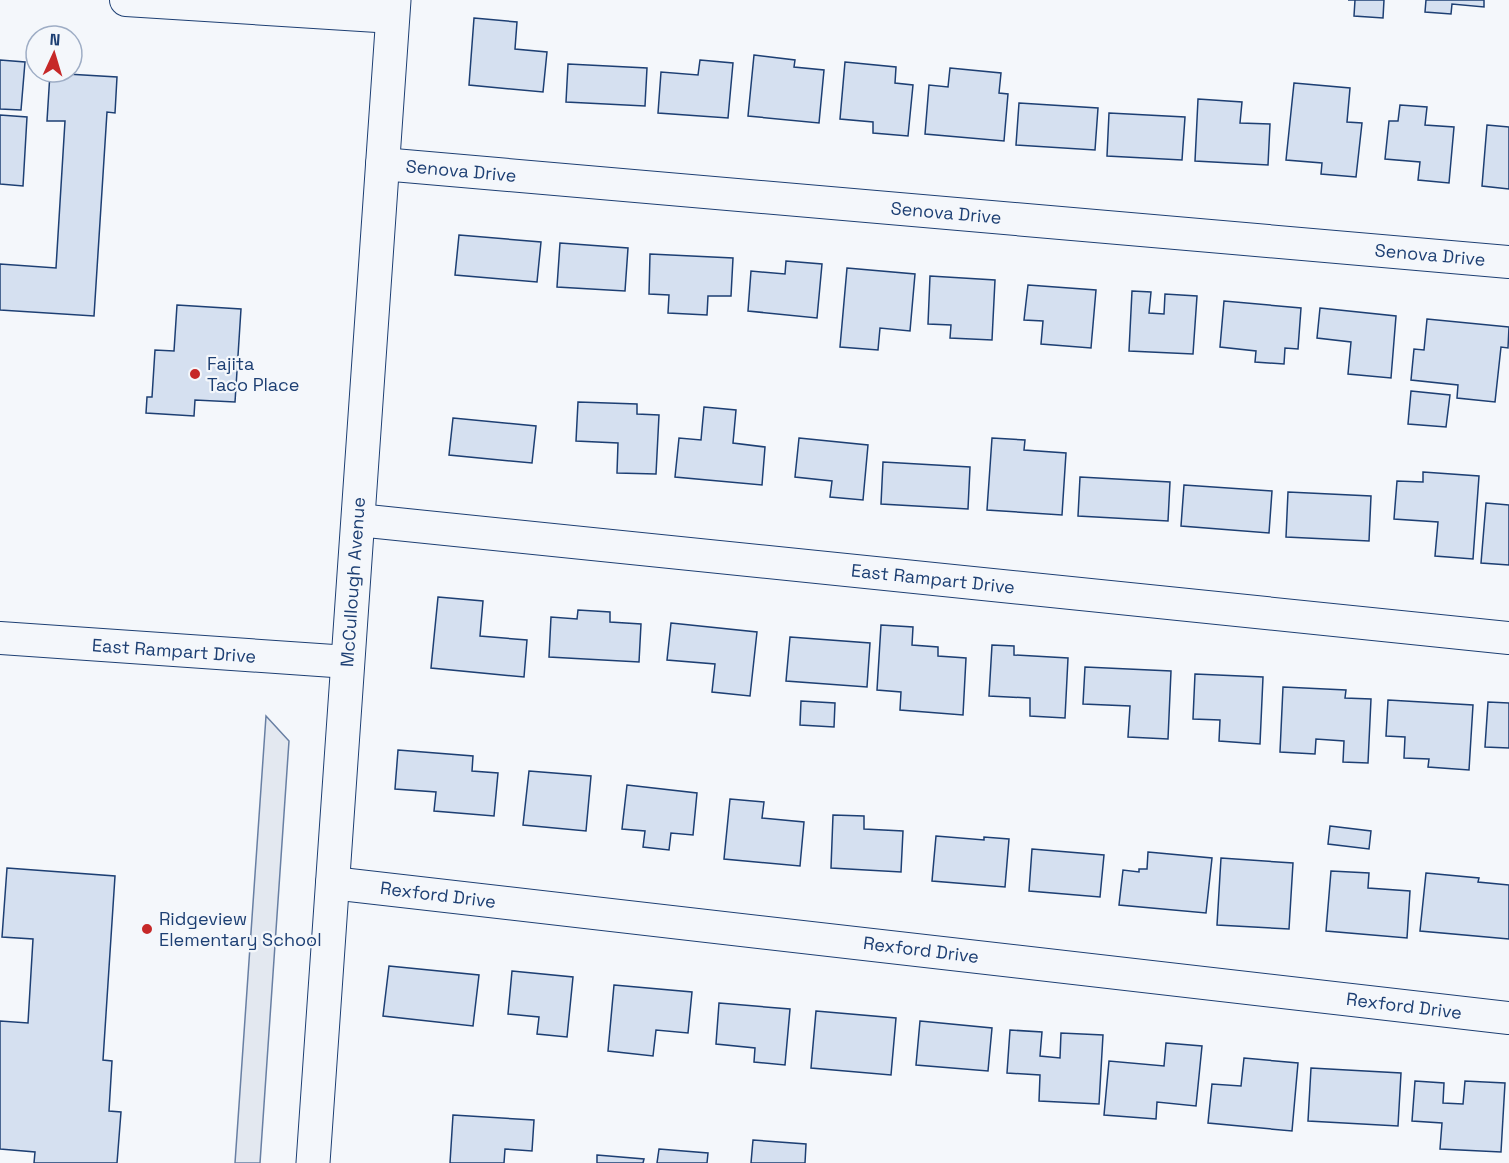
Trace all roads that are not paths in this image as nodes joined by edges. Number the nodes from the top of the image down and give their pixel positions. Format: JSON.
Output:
{"nodes":[{"id":1,"x":126,"y":0,"type":"edge"},
{"id":2,"x":393,"y":9,"type":"edge"},
{"id":3,"x":382,"y":164,"type":"junction"},
{"id":4,"x":1509,"y":261,"type":"edge"},
{"id":5,"x":358,"y":520,"type":"junction"},
{"id":6,"x":1509,"y":638,"type":"edge"},
{"id":7,"x":0,"y":639,"type":"edge"},
{"id":8,"x":348,"y":662,"type":"junction"},
{"id":9,"x":332,"y":883,"type":"junction"},
{"id":10,"x":1509,"y":1018,"type":"edge"},
{"id":11,"x":313,"y":1163,"type":"edge"}],
"edges":[{"from":1,"to":2,"type":"street"},
{"from":2,"to":3,"type":"main road","name":"McCullough Avenue"},
{"from":3,"to":4,"type":"street","name":"Senova Drive"},
{"from":3,"to":5,"type":"main road","name":"McCullough Avenue"},
{"from":5,"to":6,"type":"street","name":"East Rampart Drive"},
{"from":5,"to":8,"type":"main road","name":"McCullough Avenue"},
{"from":7,"to":8,"type":"street","name":"East Rampart Drive"},
{"from":8,"to":9,"type":"main road","name":"McCullough Avenue"},
{"from":9,"to":10,"type":"street","name":"Rexford Drive"},
{"from":9,"to":11,"type":"main road","name":"McCullough Avenue"}]}
